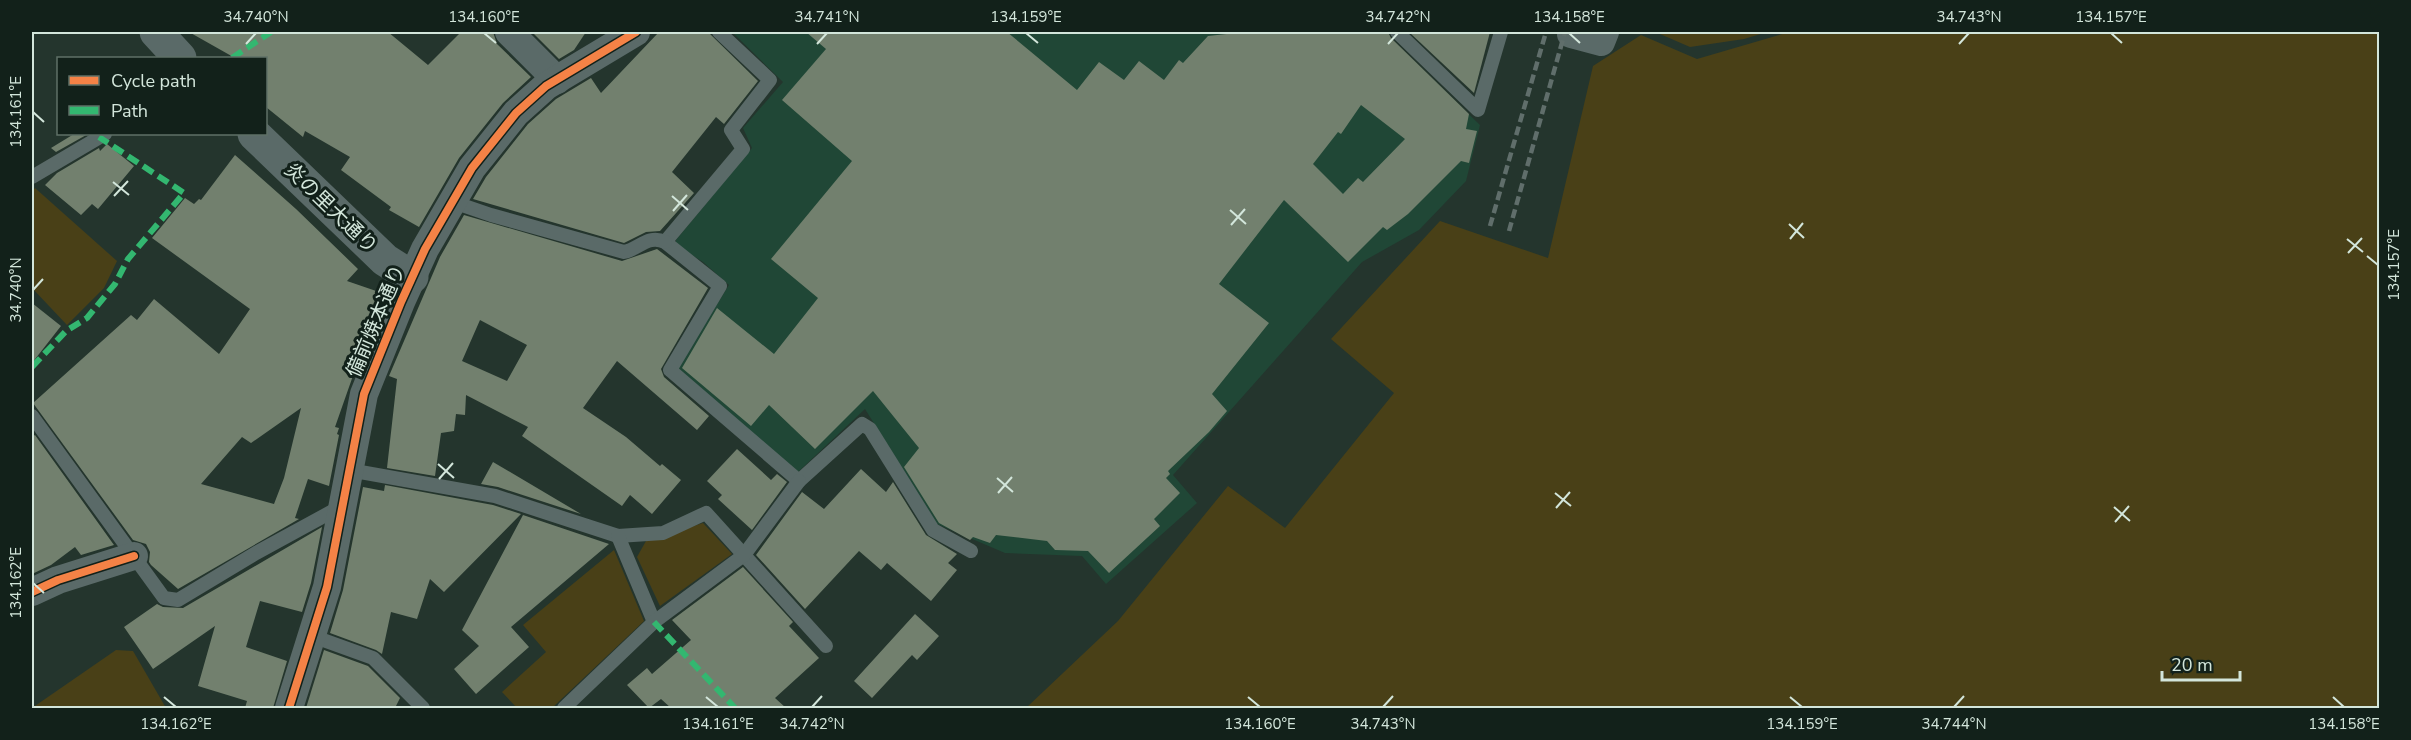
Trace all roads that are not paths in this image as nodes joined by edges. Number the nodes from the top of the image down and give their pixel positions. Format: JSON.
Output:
{"nodes":[{"id":1,"x":156,"y":32,"type":"edge"},
{"id":2,"x":509,"y":32,"type":"edge"},
{"id":3,"x":636,"y":32,"type":"edge"},
{"id":4,"x":719,"y":32,"type":"edge"},
{"id":5,"x":1397,"y":32,"type":"edge"},
{"id":6,"x":1501,"y":32,"type":"edge"},
{"id":7,"x":1605,"y":32,"type":"edge"},
{"id":8,"x":1571,"y":34,"type":"dead end"},
{"id":9,"x":179,"y":57,"type":"edge"},
{"id":10,"x":556,"y":80,"type":"junction"},
{"id":11,"x":103,"y":135,"type":"edge"},
{"id":12,"x":255,"y":135,"type":"edge"},
{"id":13,"x":32,"y":177,"type":"edge"},
{"id":14,"x":453,"y":202,"type":"junction"},
{"id":15,"x":665,"y":242,"type":"junction"},
{"id":16,"x":412,"y":277,"type":"junction"},
{"id":17,"x":32,"y":416,"type":"edge"},
{"id":18,"x":349,"y":470,"type":"junction"},
{"id":19,"x":799,"y":482,"type":"junction"},
{"id":20,"x":342,"y":506,"type":"junction"},
{"id":21,"x":618,"y":536,"type":"junction"},
{"id":22,"x":971,"y":551,"type":"dead end"},
{"id":23,"x":744,"y":555,"type":"junction"},
{"id":24,"x":134,"y":556,"type":"junction"},
{"id":25,"x":32,"y":592,"type":"edge"},
{"id":26,"x":654,"y":622,"type":"junction"},
{"id":27,"x":312,"y":636,"type":"junction"},
{"id":28,"x":826,"y":646,"type":"dead end"},
{"id":29,"x":289,"y":708,"type":"edge"},
{"id":30,"x":423,"y":708,"type":"edge"},
{"id":31,"x":564,"y":708,"type":"edge"}],
"edges":[{"from":1,"to":9,"type":"street"},
{"from":2,"to":10,"type":"street"},
{"from":3,"to":10,"type":"street","name":"備前焼本通り"},
{"from":4,"to":15,"type":"lane"},
{"from":5,"to":6,"type":"lane"},
{"from":7,"to":8,"type":"street"},
{"from":10,"to":14,"type":"street","name":"備前焼本通り"},
{"from":11,"to":13,"type":"lane"},
{"from":12,"to":16,"type":"street","name":"炎の里大通り"},
{"from":14,"to":15,"type":"lane"},
{"from":14,"to":16,"type":"street","name":"備前焼本通り"},
{"from":15,"to":19,"type":"lane"},
{"from":16,"to":18,"type":"street","name":"備前焼本通り"},
{"from":17,"to":24,"type":"lane"},
{"from":18,"to":20,"type":"street","name":"備前焼本通り"},
{"from":18,"to":21,"type":"lane"},
{"from":19,"to":22,"type":"lane"},
{"from":19,"to":23,"type":"lane"},
{"from":20,"to":24,"type":"lane"},
{"from":20,"to":27,"type":"street","name":"備前焼本通り"},
{"from":21,"to":23,"type":"lane"},
{"from":21,"to":26,"type":"lane"},
{"from":23,"to":26,"type":"lane"},
{"from":23,"to":28,"type":"lane"},
{"from":24,"to":25,"type":"street"},
{"from":26,"to":31,"type":"lane"},
{"from":27,"to":29,"type":"street","name":"備前焼本通り"},
{"from":27,"to":30,"type":"lane"}]}
